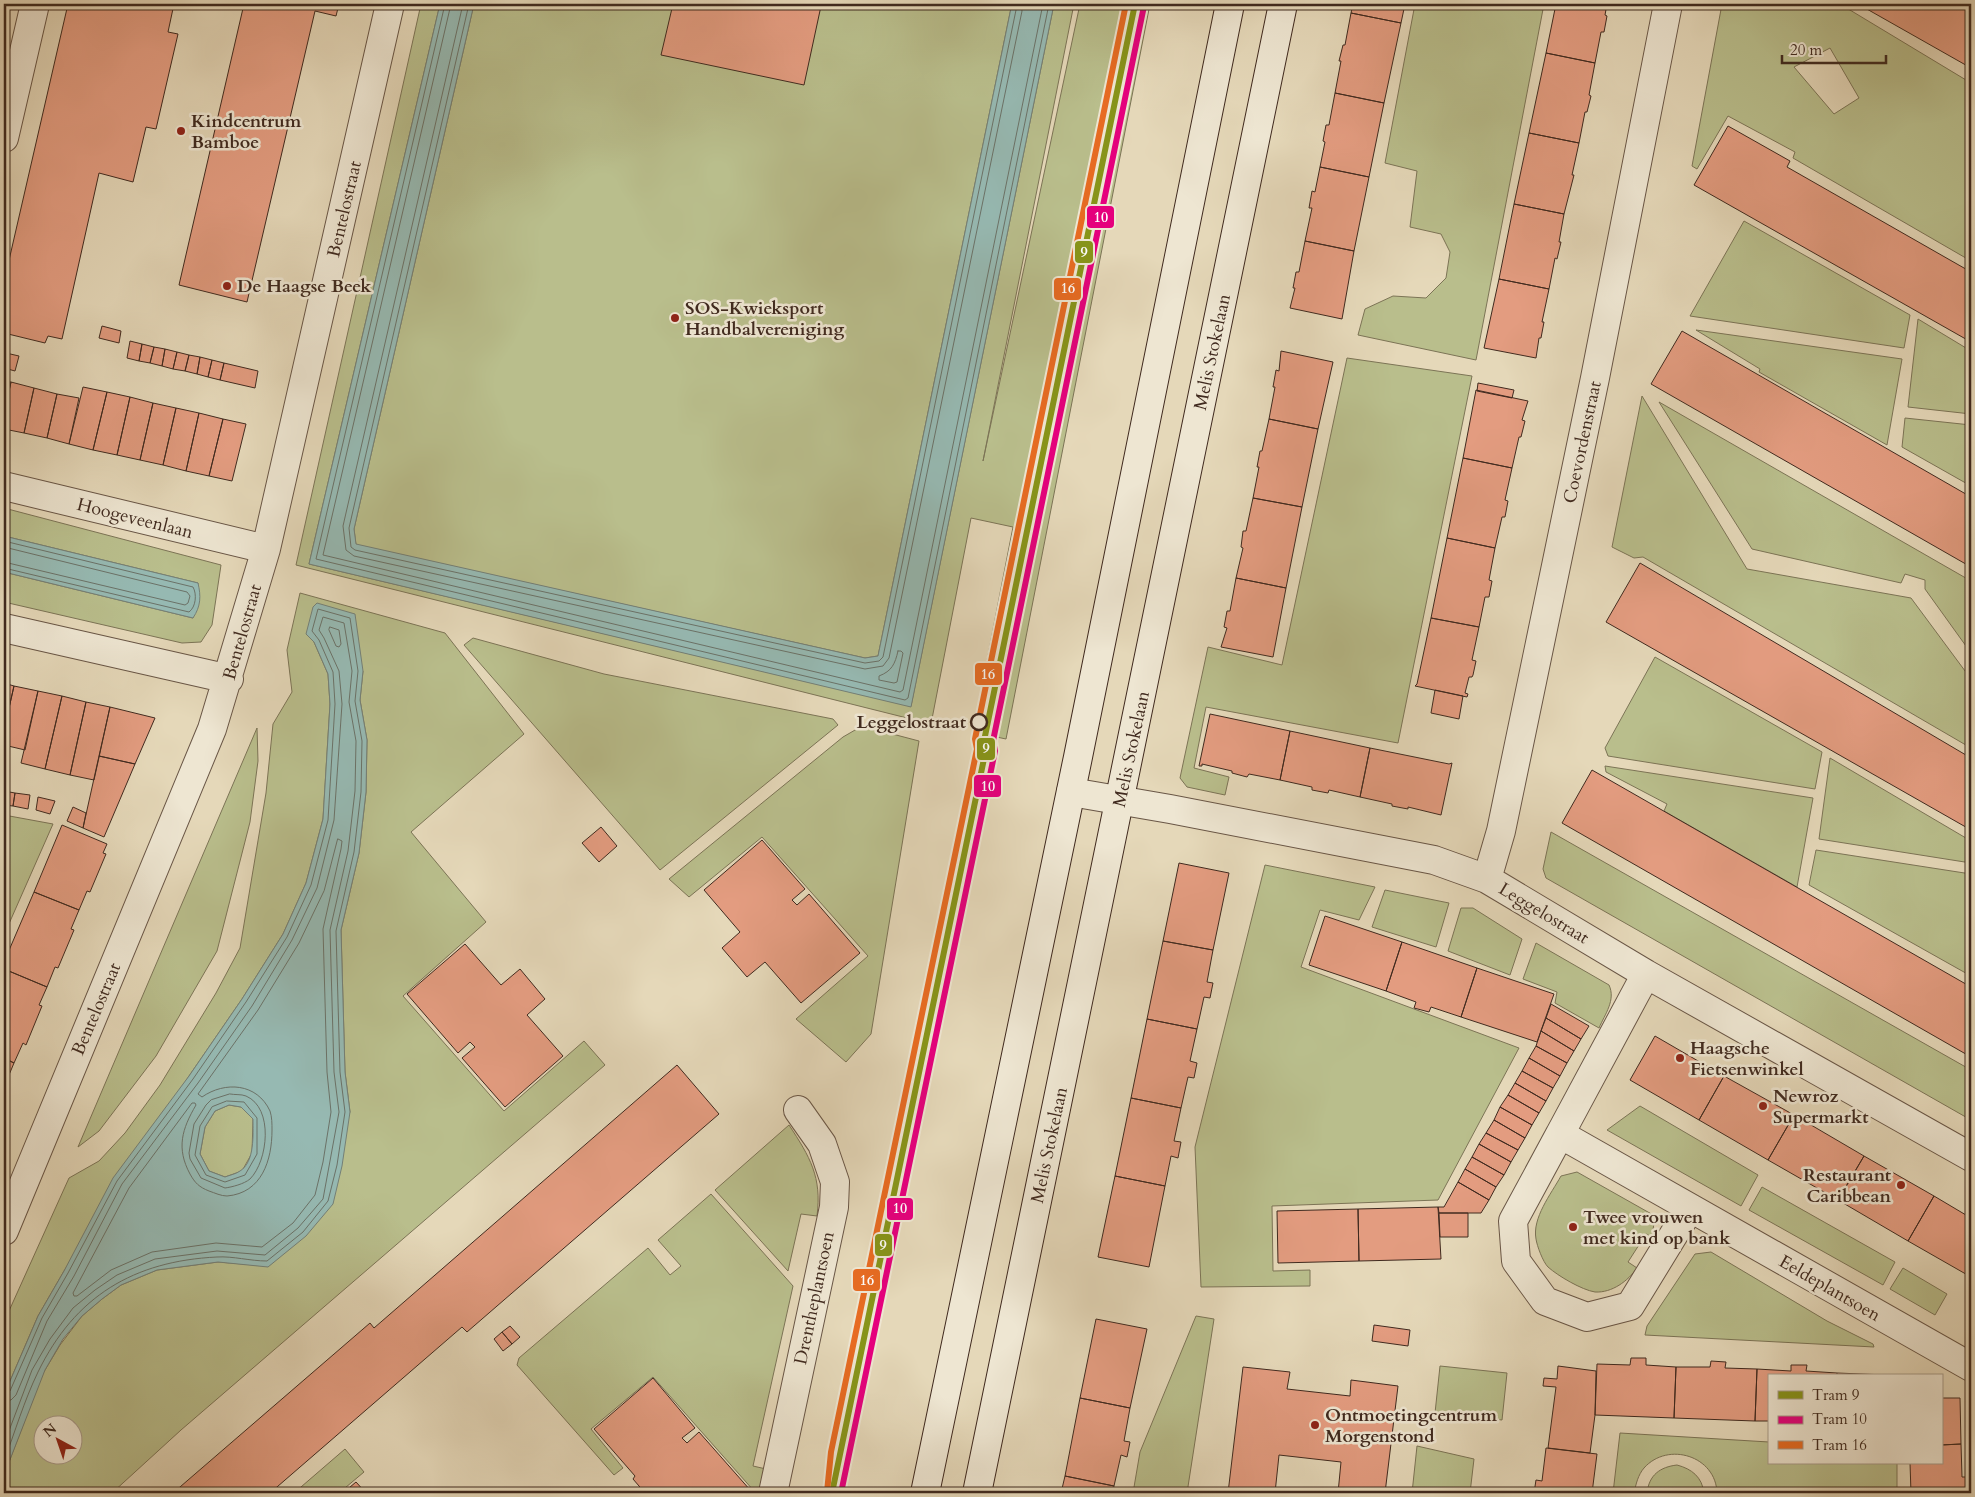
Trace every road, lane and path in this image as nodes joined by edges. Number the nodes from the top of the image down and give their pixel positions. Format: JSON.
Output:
{"nodes":[{"id":1,"x":35,"y":4,"type":"edge"},
{"id":2,"x":390,"y":4,"type":"edge"},
{"id":3,"x":1230,"y":4,"type":"edge"},
{"id":4,"x":1283,"y":4,"type":"edge"},
{"id":5,"x":1668,"y":4,"type":"edge"},
{"id":6,"x":4,"y":138,"type":"edge"},
{"id":7,"x":4,"y":486,"type":"edge"},
{"id":8,"x":266,"y":549,"type":"junction"},
{"id":9,"x":4,"y":628,"type":"edge"},
{"id":10,"x":229,"y":679,"type":"junction"},
{"id":11,"x":1070,"y":792,"type":"junction"},
{"id":12,"x":1120,"y":801,"type":"junction"},
{"id":13,"x":1487,"y":879,"type":"junction"},
{"id":14,"x":1646,"y":974,"type":"junction"},
{"id":15,"x":798,"y":1110,"type":"dead end"},
{"id":16,"x":1560,"y":1134,"type":"junction"},
{"id":17,"x":1971,"y":1157,"type":"edge"},
{"id":18,"x":1690,"y":1208,"type":"junction"},
{"id":19,"x":4,"y":1231,"type":"edge"},
{"id":20,"x":1971,"y":1368,"type":"edge"},
{"id":21,"x":772,"y":1493,"type":"edge"},
{"id":22,"x":925,"y":1493,"type":"edge"},
{"id":23,"x":978,"y":1493,"type":"edge"}],
"edges":[{"from":1,"to":6,"type":"street"},
{"from":2,"to":8,"type":"street","name":"Bentelostraat"},
{"from":3,"to":11,"type":"street"},
{"from":4,"to":12,"type":"street","name":"Melis Stokelaan"},
{"from":5,"to":13,"type":"street","name":"Coevordenstraat"},
{"from":7,"to":8,"type":"street","name":"Hoogeveenlaan"},
{"from":8,"to":10,"type":"street","name":"Bentelostraat"},
{"from":9,"to":10,"type":"street"},
{"from":10,"to":19,"type":"street","name":"Bentelostraat"},
{"from":11,"to":12,"type":"street","name":"Leggelostraat"},
{"from":11,"to":22,"type":"street"},
{"from":12,"to":13,"type":"street","name":"Leggelostraat"},
{"from":12,"to":23,"type":"street","name":"Melis Stokelaan"},
{"from":13,"to":14,"type":"street","name":"Leggelostraat"},
{"from":14,"to":16,"type":"street"},
{"from":14,"to":17,"type":"street","name":"Leggelostraat"},
{"from":15,"to":21,"type":"street","name":"Drentheplantsoen"},
{"from":16,"to":18,"type":"street","name":"Eeldeplantsoen"},
{"from":16,"to":18,"type":"street"},
{"from":18,"to":20,"type":"street","name":"Eeldeplantsoen"}]}
